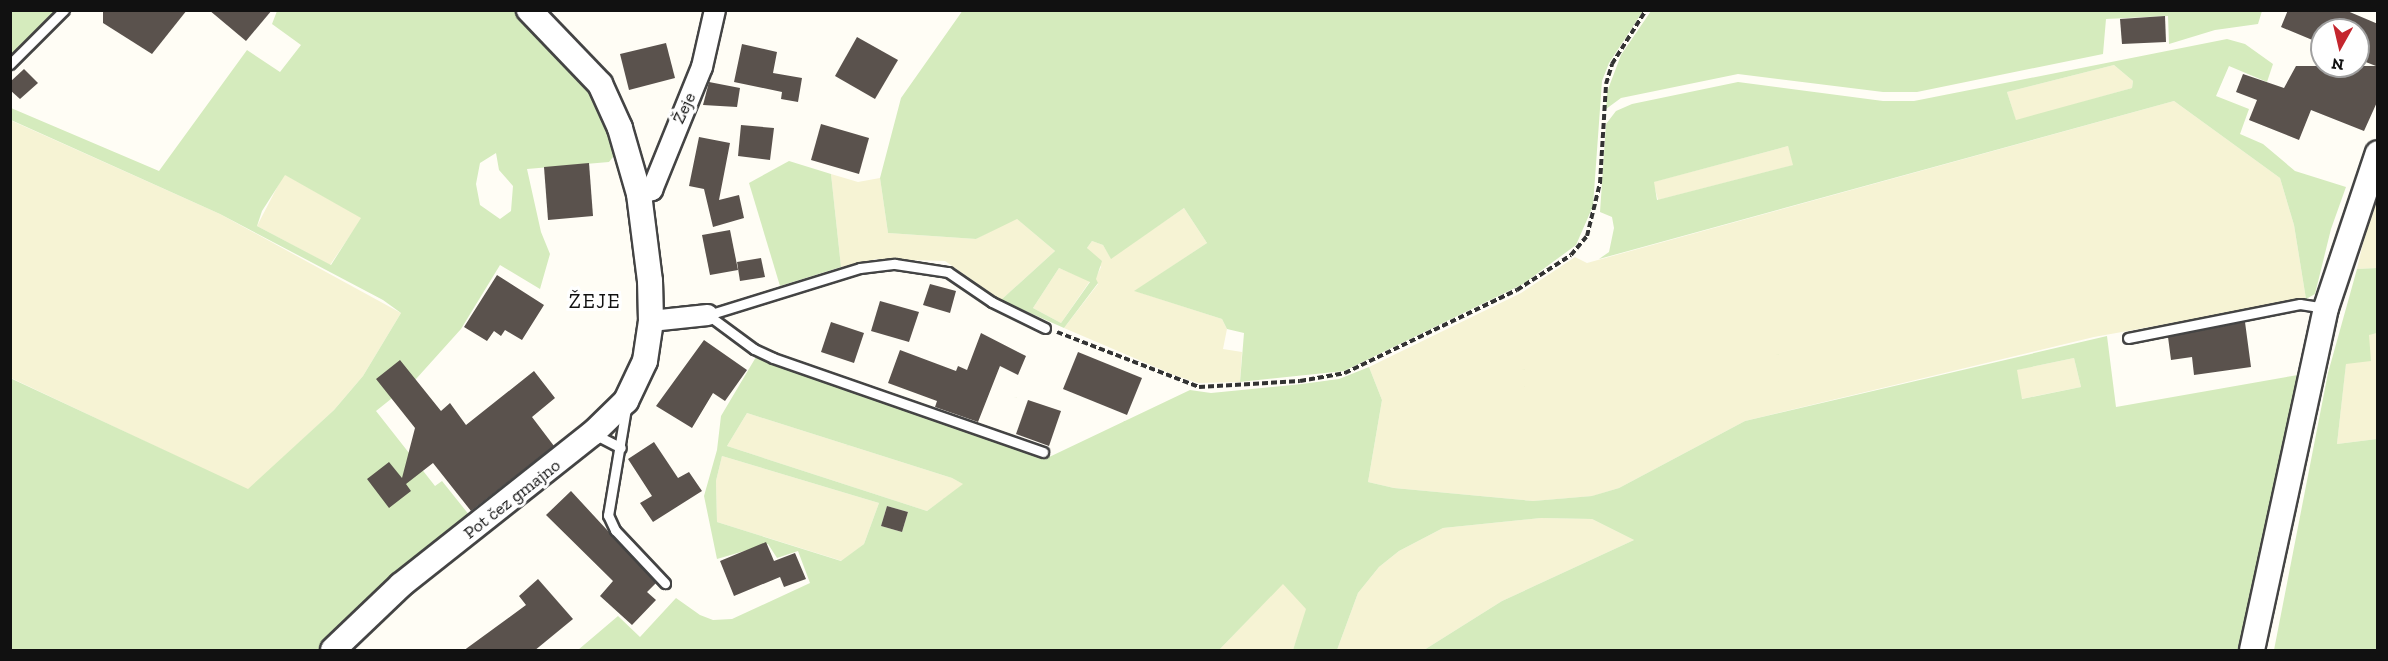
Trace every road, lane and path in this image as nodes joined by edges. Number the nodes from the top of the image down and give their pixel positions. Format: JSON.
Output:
{"nodes":[{"id":1,"x":64,"y":10,"type":"edge"},
{"id":2,"x":529,"y":10,"type":"edge"},
{"id":3,"x":715,"y":10,"type":"edge"},
{"id":4,"x":1646,"y":10,"type":"edge"},
{"id":5,"x":10,"y":64,"type":"edge"},
{"id":6,"x":2378,"y":153,"type":"edge"},
{"id":7,"x":639,"y":194,"type":"junction"},
{"id":8,"x":2326,"y":308,"type":"junction"},
{"id":9,"x":708,"y":315,"type":"junction"},
{"id":10,"x":651,"y":321,"type":"junction"},
{"id":11,"x":1045,"y":327,"type":"joint"},
{"id":12,"x":2128,"y":338,"type":"dead end"},
{"id":13,"x":626,"y":401,"type":"junction"},
{"id":14,"x":594,"y":433,"type":"junction"},
{"id":15,"x":621,"y":448,"type":"junction"},
{"id":16,"x":1043,"y":452,"type":"dead end"},
{"id":17,"x":665,"y":583,"type":"dead end"},
{"id":18,"x":333,"y":651,"type":"edge"},
{"id":19,"x":2252,"y":651,"type":"edge"}],
"edges":[{"from":1,"to":5,"type":"lane"},
{"from":2,"to":7,"type":"street","name":"Pot čez gmajno"},
{"from":3,"to":7,"type":"street","name":"Žeje"},
{"from":4,"to":11,"type":"path"},
{"from":6,"to":8,"type":"street"},
{"from":7,"to":10,"type":"street","name":"Pot čez gmajno"},
{"from":8,"to":12,"type":"lane"},
{"from":8,"to":19,"type":"street"},
{"from":9,"to":10,"type":"street"},
{"from":9,"to":11,"type":"lane"},
{"from":9,"to":16,"type":"lane"},
{"from":10,"to":13,"type":"street","name":"Pot čez gmajno"},
{"from":13,"to":14,"type":"street","name":"Pot čez gmajno"},
{"from":13,"to":15,"type":"lane"},
{"from":14,"to":15,"type":"lane"},
{"from":14,"to":18,"type":"street","name":"Pot čez gmajno"},
{"from":15,"to":17,"type":"lane"}]}
